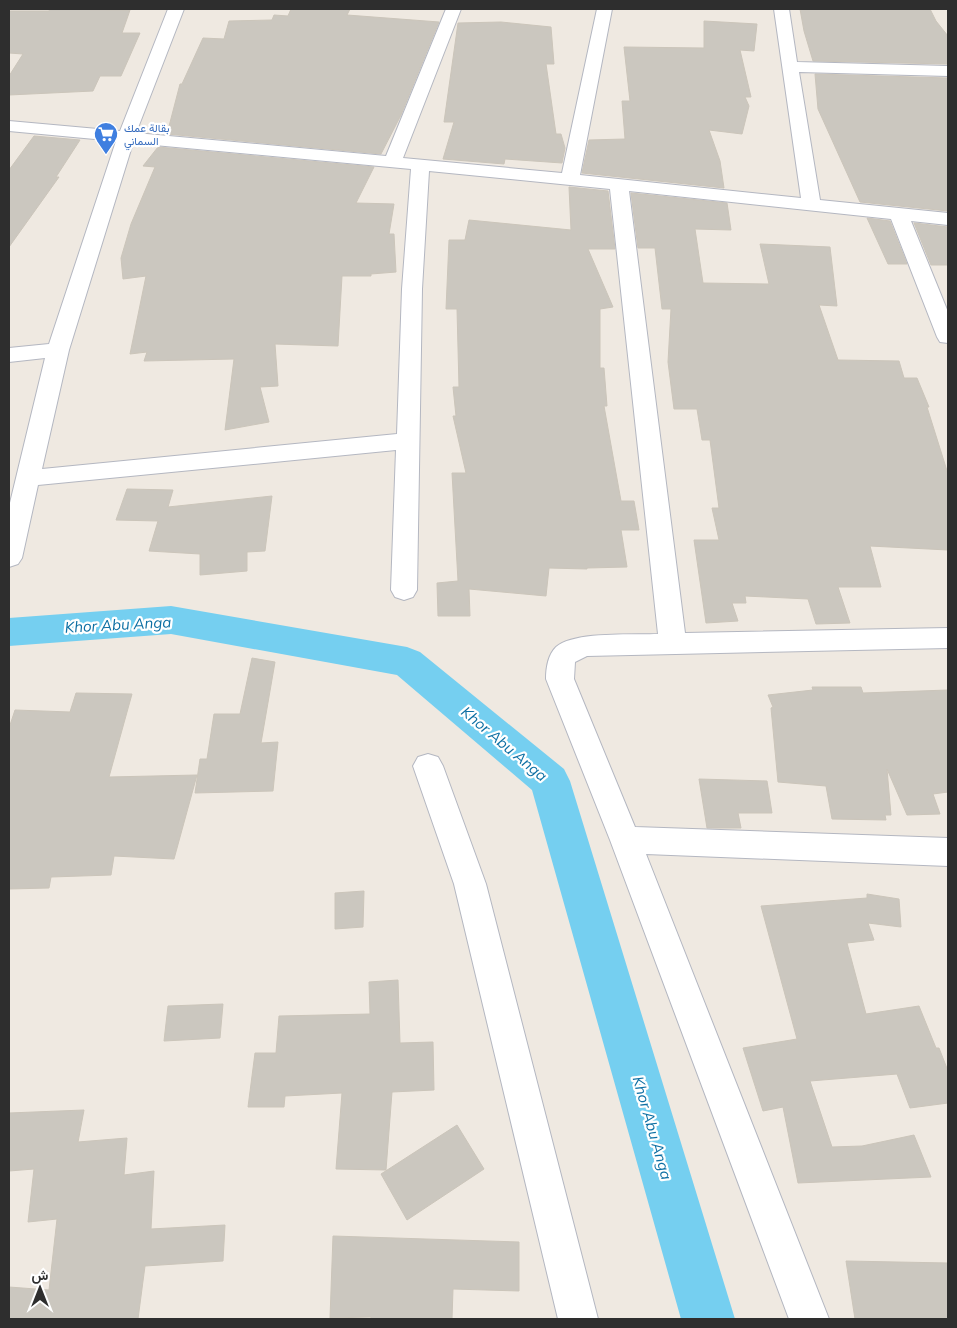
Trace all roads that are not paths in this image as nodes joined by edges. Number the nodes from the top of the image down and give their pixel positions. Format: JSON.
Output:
{"nodes":[{"id":1,"x":176,"y":9,"type":"edge"},
{"id":2,"x":454,"y":9,"type":"edge"},
{"id":3,"x":605,"y":9,"type":"edge"},
{"id":4,"x":781,"y":9,"type":"edge"},
{"id":5,"x":791,"y":67,"type":"junction"},
{"id":6,"x":948,"y":71,"type":"edge"},
{"id":7,"x":9,"y":126,"type":"edge"},
{"id":8,"x":126,"y":137,"type":"junction"},
{"id":9,"x":392,"y":163,"type":"junction"},
{"id":10,"x":420,"y":166,"type":"junction"},
{"id":11,"x":570,"y":179,"type":"junction"},
{"id":12,"x":619,"y":184,"type":"junction"},
{"id":13,"x":811,"y":204,"type":"junction"},
{"id":14,"x":899,"y":214,"type":"junction"},
{"id":15,"x":948,"y":219,"type":"edge"},
{"id":16,"x":948,"y":337,"type":"edge"},
{"id":17,"x":58,"y":350,"type":"junction"},
{"id":18,"x":9,"y":355,"type":"edge"},
{"id":19,"x":407,"y":441,"type":"junction"},
{"id":20,"x":28,"y":478,"type":"junction"},
{"id":21,"x":9,"y":558,"type":"edge"},
{"id":22,"x":404,"y":590,"type":"dead end"},
{"id":23,"x":948,"y":638,"type":"edge"},
{"id":24,"x":673,"y":645,"type":"junction"},
{"id":25,"x":428,"y":766,"type":"dead end"},
{"id":26,"x":625,"y":840,"type":"junction"},
{"id":27,"x":948,"y":852,"type":"edge"},
{"id":28,"x":578,"y":1319,"type":"edge"},
{"id":29,"x":809,"y":1319,"type":"edge"}],
"edges":[{"from":1,"to":8,"type":"street"},
{"from":2,"to":9,"type":"street"},
{"from":3,"to":11,"type":"street"},
{"from":4,"to":5,"type":"street"},
{"from":5,"to":6,"type":"street"},
{"from":5,"to":13,"type":"street"},
{"from":7,"to":8,"type":"street"},
{"from":8,"to":9,"type":"street"},
{"from":8,"to":17,"type":"street"},
{"from":9,"to":10,"type":"street"},
{"from":10,"to":11,"type":"street"},
{"from":10,"to":19,"type":"street"},
{"from":11,"to":12,"type":"street"},
{"from":12,"to":13,"type":"street"},
{"from":12,"to":24,"type":"street"},
{"from":13,"to":14,"type":"street"},
{"from":14,"to":15,"type":"street"},
{"from":14,"to":16,"type":"street"},
{"from":17,"to":18,"type":"street"},
{"from":17,"to":20,"type":"street"},
{"from":19,"to":20,"type":"street"},
{"from":19,"to":22,"type":"street"},
{"from":20,"to":21,"type":"street"},
{"from":23,"to":24,"type":"street"},
{"from":24,"to":26,"type":"street"},
{"from":25,"to":28,"type":"street"},
{"from":26,"to":27,"type":"street"},
{"from":26,"to":29,"type":"street"}]}
